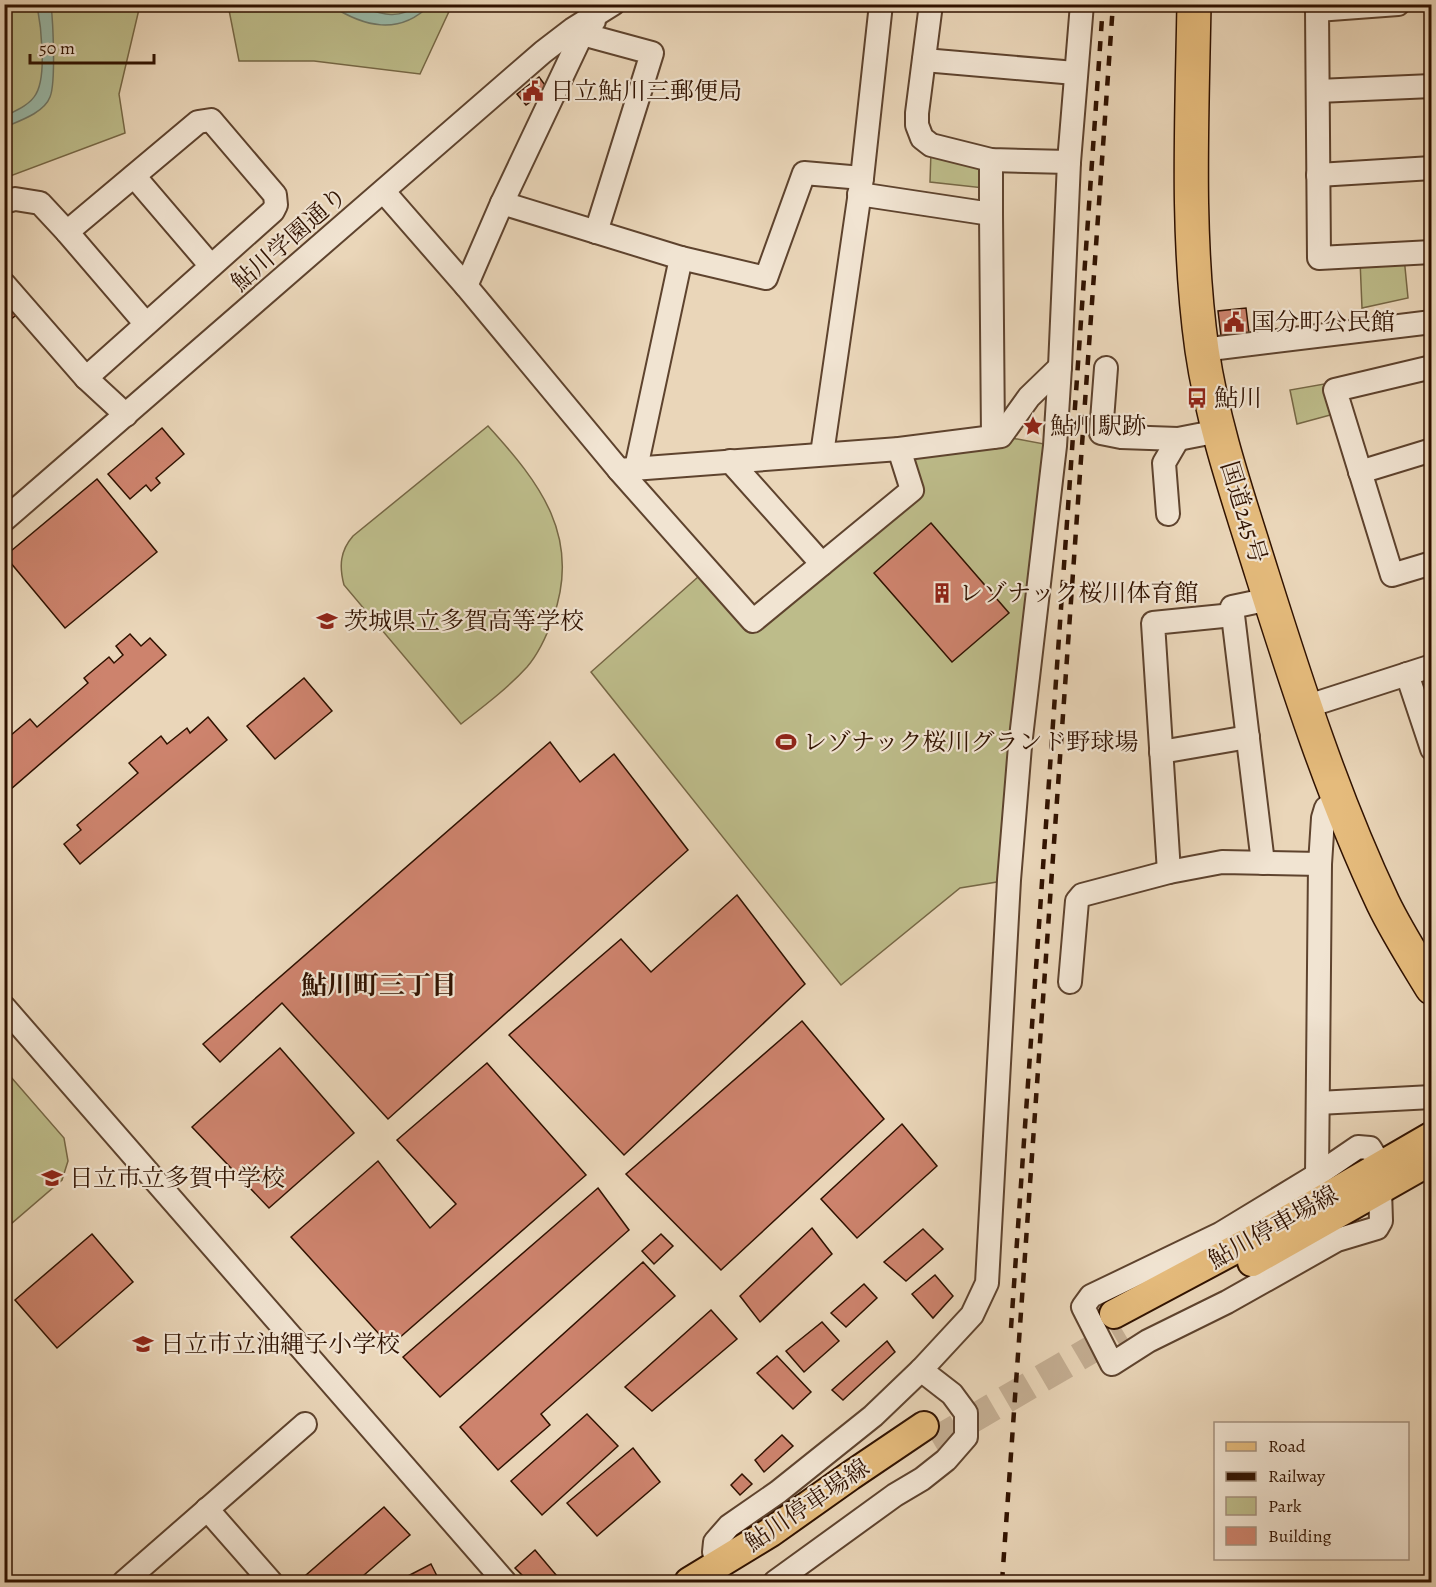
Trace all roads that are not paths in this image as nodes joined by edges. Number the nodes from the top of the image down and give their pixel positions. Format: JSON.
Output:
{"nodes":[{"id":1,"x":881,"y":4,"type":"edge"},
{"id":2,"x":931,"y":4,"type":"edge"},
{"id":3,"x":1082,"y":4,"type":"edge"},
{"id":4,"x":1194,"y":4,"type":"edge"},
{"id":5,"x":1398,"y":4,"type":"edge"},
{"id":6,"x":610,"y":5,"type":"edge"},
{"id":7,"x":582,"y":34,"type":"junction"},
{"id":8,"x":924,"y":60,"type":"junction"},
{"id":9,"x":1075,"y":73,"type":"junction"},
{"id":10,"x":1431,"y":86,"type":"edge"},
{"id":11,"x":1318,"y":91,"type":"junction"},
{"id":12,"x":991,"y":160,"type":"junction"},
{"id":13,"x":1069,"y":162,"type":"junction"},
{"id":14,"x":1431,"y":168,"type":"edge"},
{"id":15,"x":1318,"y":175,"type":"junction"},
{"id":16,"x":134,"y":176,"type":"junction"},
{"id":17,"x":860,"y":186,"type":"junction"},
{"id":18,"x":384,"y":192,"type":"junction"},
{"id":19,"x":4,"y":202,"type":"edge"},
{"id":20,"x":502,"y":203,"type":"junction"},
{"id":21,"x":991,"y":214,"type":"junction"},
{"id":22,"x":67,"y":232,"type":"junction"},
{"id":23,"x":596,"y":232,"type":"junction"},
{"id":24,"x":1431,"y":252,"type":"edge"},
{"id":25,"x":681,"y":258,"type":"junction"},
{"id":26,"x":211,"y":266,"type":"junction"},
{"id":27,"x":4,"y":284,"type":"edge"},
{"id":28,"x":466,"y":286,"type":"junction"},
{"id":29,"x":1431,"y":322,"type":"edge"},
{"id":30,"x":146,"y":324,"type":"junction"},
{"id":31,"x":1202,"y":350,"type":"junction"},
{"id":32,"x":1431,"y":367,"type":"edge"},
{"id":33,"x":1060,"y":368,"type":"junction"},
{"id":34,"x":1106,"y":368,"type":"dead end"},
{"id":35,"x":86,"y":378,"type":"junction"},
{"id":36,"x":126,"y":415,"type":"junction"},
{"id":37,"x":1219,"y":431,"type":"junction"},
{"id":38,"x":993,"y":437,"type":"junction"},
{"id":39,"x":1178,"y":439,"type":"junction"},
{"id":40,"x":899,"y":449,"type":"junction"},
{"id":41,"x":1431,"y":450,"type":"edge"},
{"id":42,"x":822,"y":454,"type":"junction"},
{"id":43,"x":730,"y":461,"type":"junction"},
{"id":44,"x":627,"y":469,"type":"junction"},
{"id":45,"x":1360,"y":472,"type":"junction"},
{"id":46,"x":1168,"y":514,"type":"dead end"},
{"id":47,"x":4,"y":520,"type":"edge"},
{"id":48,"x":1431,"y":563,"type":"edge"},
{"id":49,"x":822,"y":564,"type":"junction"},
{"id":50,"x":1270,"y":599,"type":"junction"},
{"id":51,"x":1233,"y":615,"type":"junction"},
{"id":52,"x":1431,"y":666,"type":"edge"},
{"id":53,"x":1407,"y":674,"type":"junction"},
{"id":54,"x":1305,"y":707,"type":"junction"},
{"id":55,"x":1248,"y":737,"type":"junction"},
{"id":56,"x":1431,"y":749,"type":"edge"},
{"id":57,"x":1161,"y":752,"type":"junction"},
{"id":58,"x":1338,"y":800,"type":"junction"},
{"id":59,"x":1263,"y":863,"type":"junction"},
{"id":60,"x":1320,"y":864,"type":"junction"},
{"id":61,"x":1169,"y":872,"type":"junction"},
{"id":62,"x":1070,"y":982,"type":"dead end"},
{"id":63,"x":1431,"y":988,"type":"edge"},
{"id":64,"x":4,"y":1007,"type":"edge"},
{"id":65,"x":1431,"y":1097,"type":"edge"},
{"id":66,"x":1318,"y":1103,"type":"junction"},
{"id":67,"x":1431,"y":1136,"type":"edge"},
{"id":68,"x":1431,"y":1160,"type":"edge"},
{"id":69,"x":1317,"y":1175,"type":"junction"},
{"id":70,"x":1381,"y":1178,"type":"junction"},
{"id":71,"x":1118,"y":1322,"type":"tunnel mouth"},
{"id":72,"x":921,"y":1371,"type":"junction"},
{"id":73,"x":305,"y":1424,"type":"dead end"},
{"id":74,"x":929,"y":1434,"type":"tunnel mouth"},
{"id":75,"x":207,"y":1509,"type":"junction"},
{"id":76,"x":722,"y":1574,"type":"edge"},
{"id":77,"x":124,"y":1582,"type":"edge"},
{"id":78,"x":271,"y":1582,"type":"edge"},
{"id":79,"x":505,"y":1582,"type":"edge"},
{"id":80,"x":689,"y":1582,"type":"edge"},
{"id":81,"x":775,"y":1582,"type":"edge"}],
"edges":[{"from":1,"to":17,"type":"street"},
{"from":2,"to":8,"type":"street"},
{"from":3,"to":9,"type":"street"},
{"from":4,"to":31,"type":"highway","name":"国道245号"},
{"from":5,"to":11,"type":"street"},
{"from":6,"to":7,"type":"street"},
{"from":6,"to":18,"type":"street","name":"鮎川学園通り"},
{"from":7,"to":20,"type":"street"},
{"from":7,"to":23,"type":"street"},
{"from":8,"to":9,"type":"street"},
{"from":8,"to":12,"type":"street"},
{"from":9,"to":13,"type":"street"},
{"from":10,"to":11,"type":"street"},
{"from":11,"to":15,"type":"street"},
{"from":12,"to":13,"type":"street"},
{"from":12,"to":21,"type":"street"},
{"from":13,"to":33,"type":"street"},
{"from":14,"to":15,"type":"street"},
{"from":15,"to":24,"type":"street"},
{"from":16,"to":22,"type":"street"},
{"from":16,"to":26,"type":"street"},
{"from":16,"to":26,"type":"street"},
{"from":17,"to":21,"type":"street"},
{"from":17,"to":25,"type":"street"},
{"from":17,"to":42,"type":"street"},
{"from":18,"to":28,"type":"street"},
{"from":18,"to":36,"type":"street","name":"鮎川学園通り"},
{"from":19,"to":22,"type":"street"},
{"from":20,"to":23,"type":"street"},
{"from":20,"to":28,"type":"street"},
{"from":21,"to":38,"type":"street"},
{"from":22,"to":30,"type":"street"},
{"from":23,"to":25,"type":"street"},
{"from":25,"to":44,"type":"street"},
{"from":26,"to":30,"type":"street"},
{"from":27,"to":35,"type":"street"},
{"from":28,"to":44,"type":"street"},
{"from":29,"to":31,"type":"street"},
{"from":30,"to":35,"type":"street"},
{"from":31,"to":37,"type":"highway","name":"国道245号"},
{"from":32,"to":45,"type":"street"},
{"from":33,"to":38,"type":"street"},
{"from":33,"to":72,"type":"street"},
{"from":34,"to":39,"type":"street"},
{"from":35,"to":36,"type":"street"},
{"from":36,"to":47,"type":"street","name":"鮎川学園通り"},
{"from":37,"to":39,"type":"street"},
{"from":37,"to":50,"type":"highway","name":"国道245号"},
{"from":38,"to":40,"type":"street"},
{"from":39,"to":46,"type":"street"},
{"from":40,"to":42,"type":"street"},
{"from":40,"to":49,"type":"street"},
{"from":41,"to":45,"type":"street"},
{"from":42,"to":43,"type":"street"},
{"from":43,"to":44,"type":"street"},
{"from":43,"to":49,"type":"street"},
{"from":44,"to":49,"type":"street"},
{"from":45,"to":48,"type":"street"},
{"from":50,"to":51,"type":"street"},
{"from":50,"to":54,"type":"highway","name":"国道245号"},
{"from":51,"to":55,"type":"street"},
{"from":51,"to":57,"type":"street"},
{"from":52,"to":53,"type":"street"},
{"from":53,"to":54,"type":"street"},
{"from":53,"to":56,"type":"street"},
{"from":54,"to":58,"type":"highway","name":"国道245号"},
{"from":55,"to":57,"type":"street"},
{"from":55,"to":59,"type":"street"},
{"from":57,"to":61,"type":"street"},
{"from":58,"to":60,"type":"street"},
{"from":58,"to":63,"type":"highway","name":"国道245号"},
{"from":59,"to":60,"type":"street"},
{"from":59,"to":61,"type":"street"},
{"from":60,"to":66,"type":"street"},
{"from":61,"to":62,"type":"street"},
{"from":64,"to":79,"type":"street"},
{"from":65,"to":66,"type":"street"},
{"from":66,"to":69,"type":"street"},
{"from":67,"to":70,"type":"main road","name":"鮎川停車場線"},
{"from":68,"to":70,"type":"main road","name":"鮎川停車場線"},
{"from":69,"to":70,"type":"street"},
{"from":69,"to":70,"type":"street"},
{"from":70,"to":71,"type":"main road","name":"鮎川停車場線"},
{"from":72,"to":76,"type":"street"},
{"from":72,"to":81,"type":"street"},
{"from":73,"to":75,"type":"street"},
{"from":74,"to":76,"type":"main road","name":"鮎川停車場線"},
{"from":75,"to":77,"type":"street"},
{"from":75,"to":78,"type":"street"},
{"from":76,"to":80,"type":"main road","name":"鮎川停車場線"}]}
